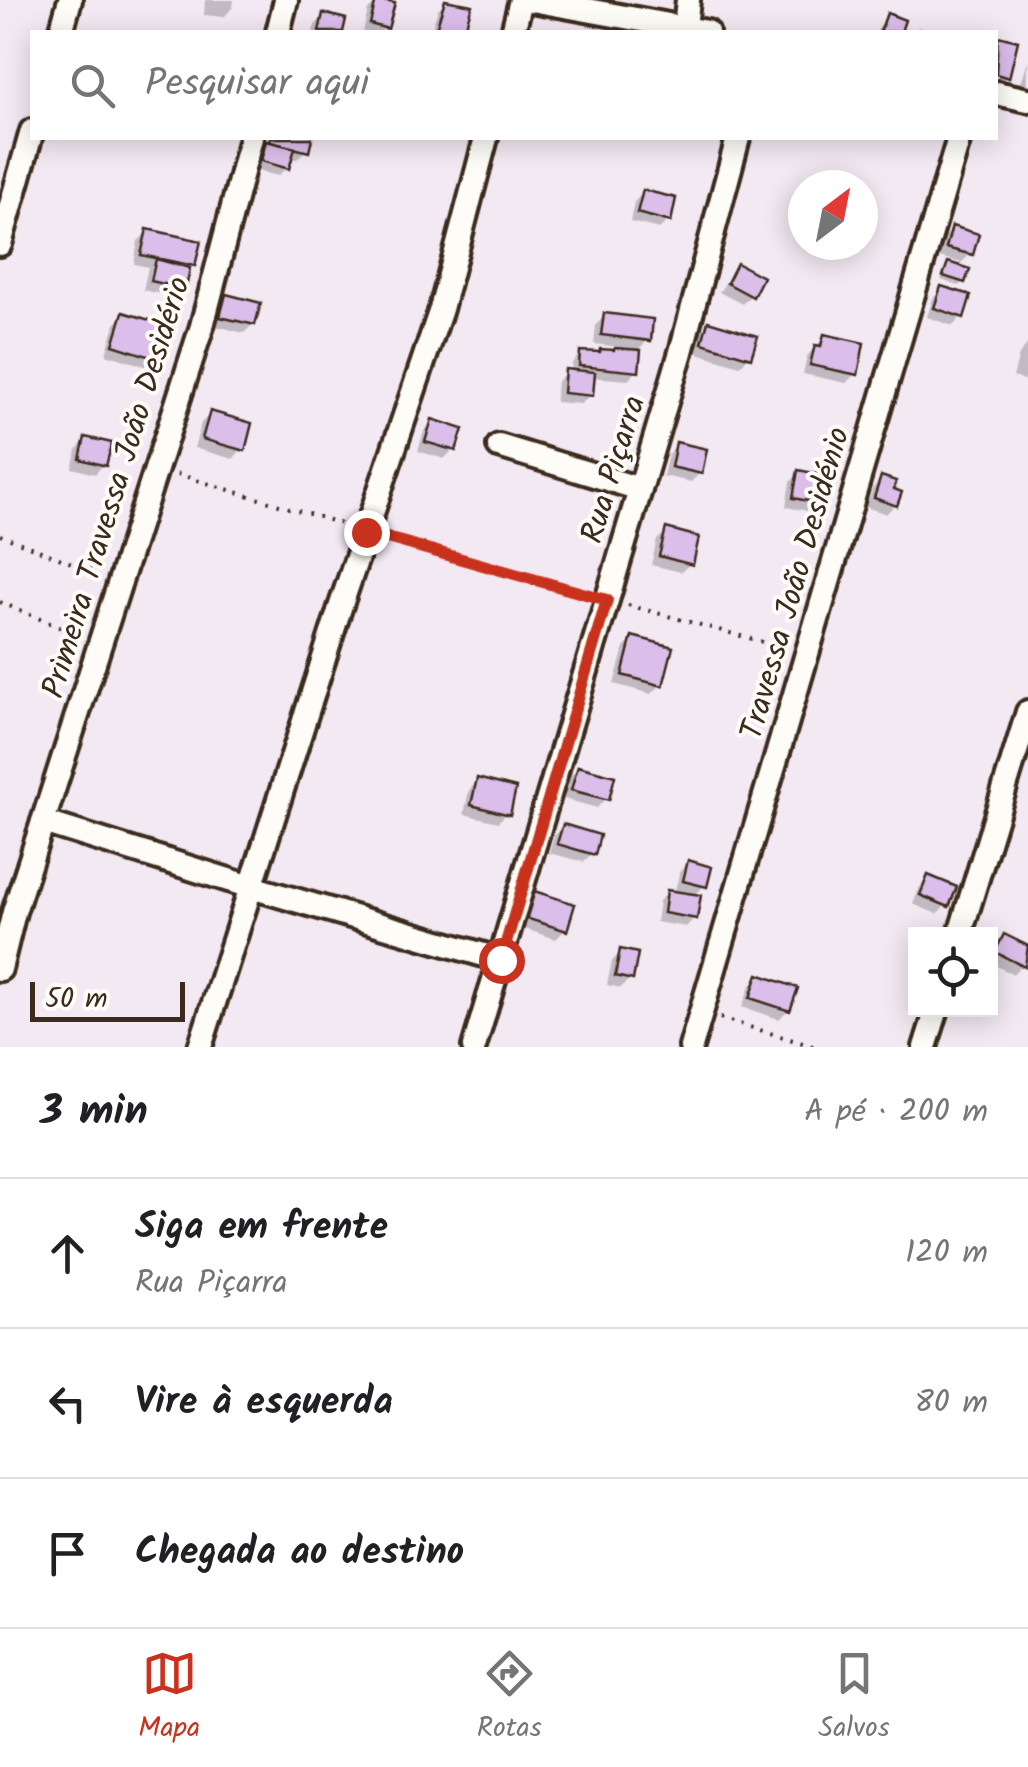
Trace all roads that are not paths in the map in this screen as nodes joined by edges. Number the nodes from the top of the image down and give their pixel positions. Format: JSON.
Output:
{"nodes":[{"id":1,"x":70,"y":0,"type":"edge"},
{"id":2,"x":286,"y":0,"type":"edge"},
{"id":3,"x":521,"y":0,"type":"edge"},
{"id":4,"x":532,"y":0,"type":"edge"},
{"id":5,"x":688,"y":0,"type":"edge"},
{"id":6,"x":61,"y":30,"type":"edge"},
{"id":7,"x":278,"y":30,"type":"edge"},
{"id":8,"x":514,"y":30,"type":"edge"},
{"id":9,"x":696,"y":30,"type":"edge"},
{"id":10,"x":998,"y":93,"type":"edge"},
{"id":11,"x":1028,"y":100,"type":"edge"},
{"id":12,"x":30,"y":138,"type":"edge"},
{"id":13,"x":249,"y":140,"type":"edge"},
{"id":14,"x":485,"y":140,"type":"edge"},
{"id":15,"x":737,"y":140,"type":"edge"},
{"id":16,"x":958,"y":140,"type":"edge"},
{"id":17,"x":1,"y":234,"type":"edge"},
{"id":18,"x":498,"y":446,"type":"dead end"},
{"id":19,"x":640,"y":489,"type":"junction"},
{"id":20,"x":1027,"y":721,"type":"edge"},
{"id":21,"x":43,"y":822,"type":"junction"},
{"id":22,"x":252,"y":888,"type":"junction"},
{"id":23,"x":962,"y":927,"type":"edge"},
{"id":24,"x":501,"y":960,"type":"junction"},
{"id":25,"x":0,"y":969,"type":"edge"},
{"id":26,"x":935,"y":1017,"type":"edge"},
{"id":27,"x":200,"y":1047,"type":"edge"},
{"id":28,"x":474,"y":1047,"type":"edge"},
{"id":29,"x":691,"y":1047,"type":"edge"},
{"id":30,"x":925,"y":1047,"type":"edge"}],
"edges":[{"from":1,"to":6,"type":"street"},
{"from":2,"to":7,"type":"street"},
{"from":3,"to":8,"type":"street"},
{"from":4,"to":9,"type":"street"},
{"from":5,"to":9,"type":"street"},
{"from":10,"to":11,"type":"street"},
{"from":12,"to":17,"type":"street"},
{"from":13,"to":21,"type":"street","name":"Primeira Travessa João Desidério"},
{"from":14,"to":22,"type":"street"},
{"from":15,"to":19,"type":"street","name":"Rua Piçarra"},
{"from":16,"to":29,"type":"street","name":"Travessa João Desidénio"},
{"from":18,"to":19,"type":"street"},
{"from":19,"to":24,"type":"street","name":"Rua Piçarra"},
{"from":20,"to":23,"type":"street"},
{"from":21,"to":22,"type":"street"},
{"from":21,"to":25,"type":"street","name":"Primeira Travessa João Desidério"},
{"from":22,"to":24,"type":"street"},
{"from":22,"to":27,"type":"street"},
{"from":24,"to":28,"type":"street","name":"Rua Piçarra"},
{"from":26,"to":30,"type":"street"}]}
